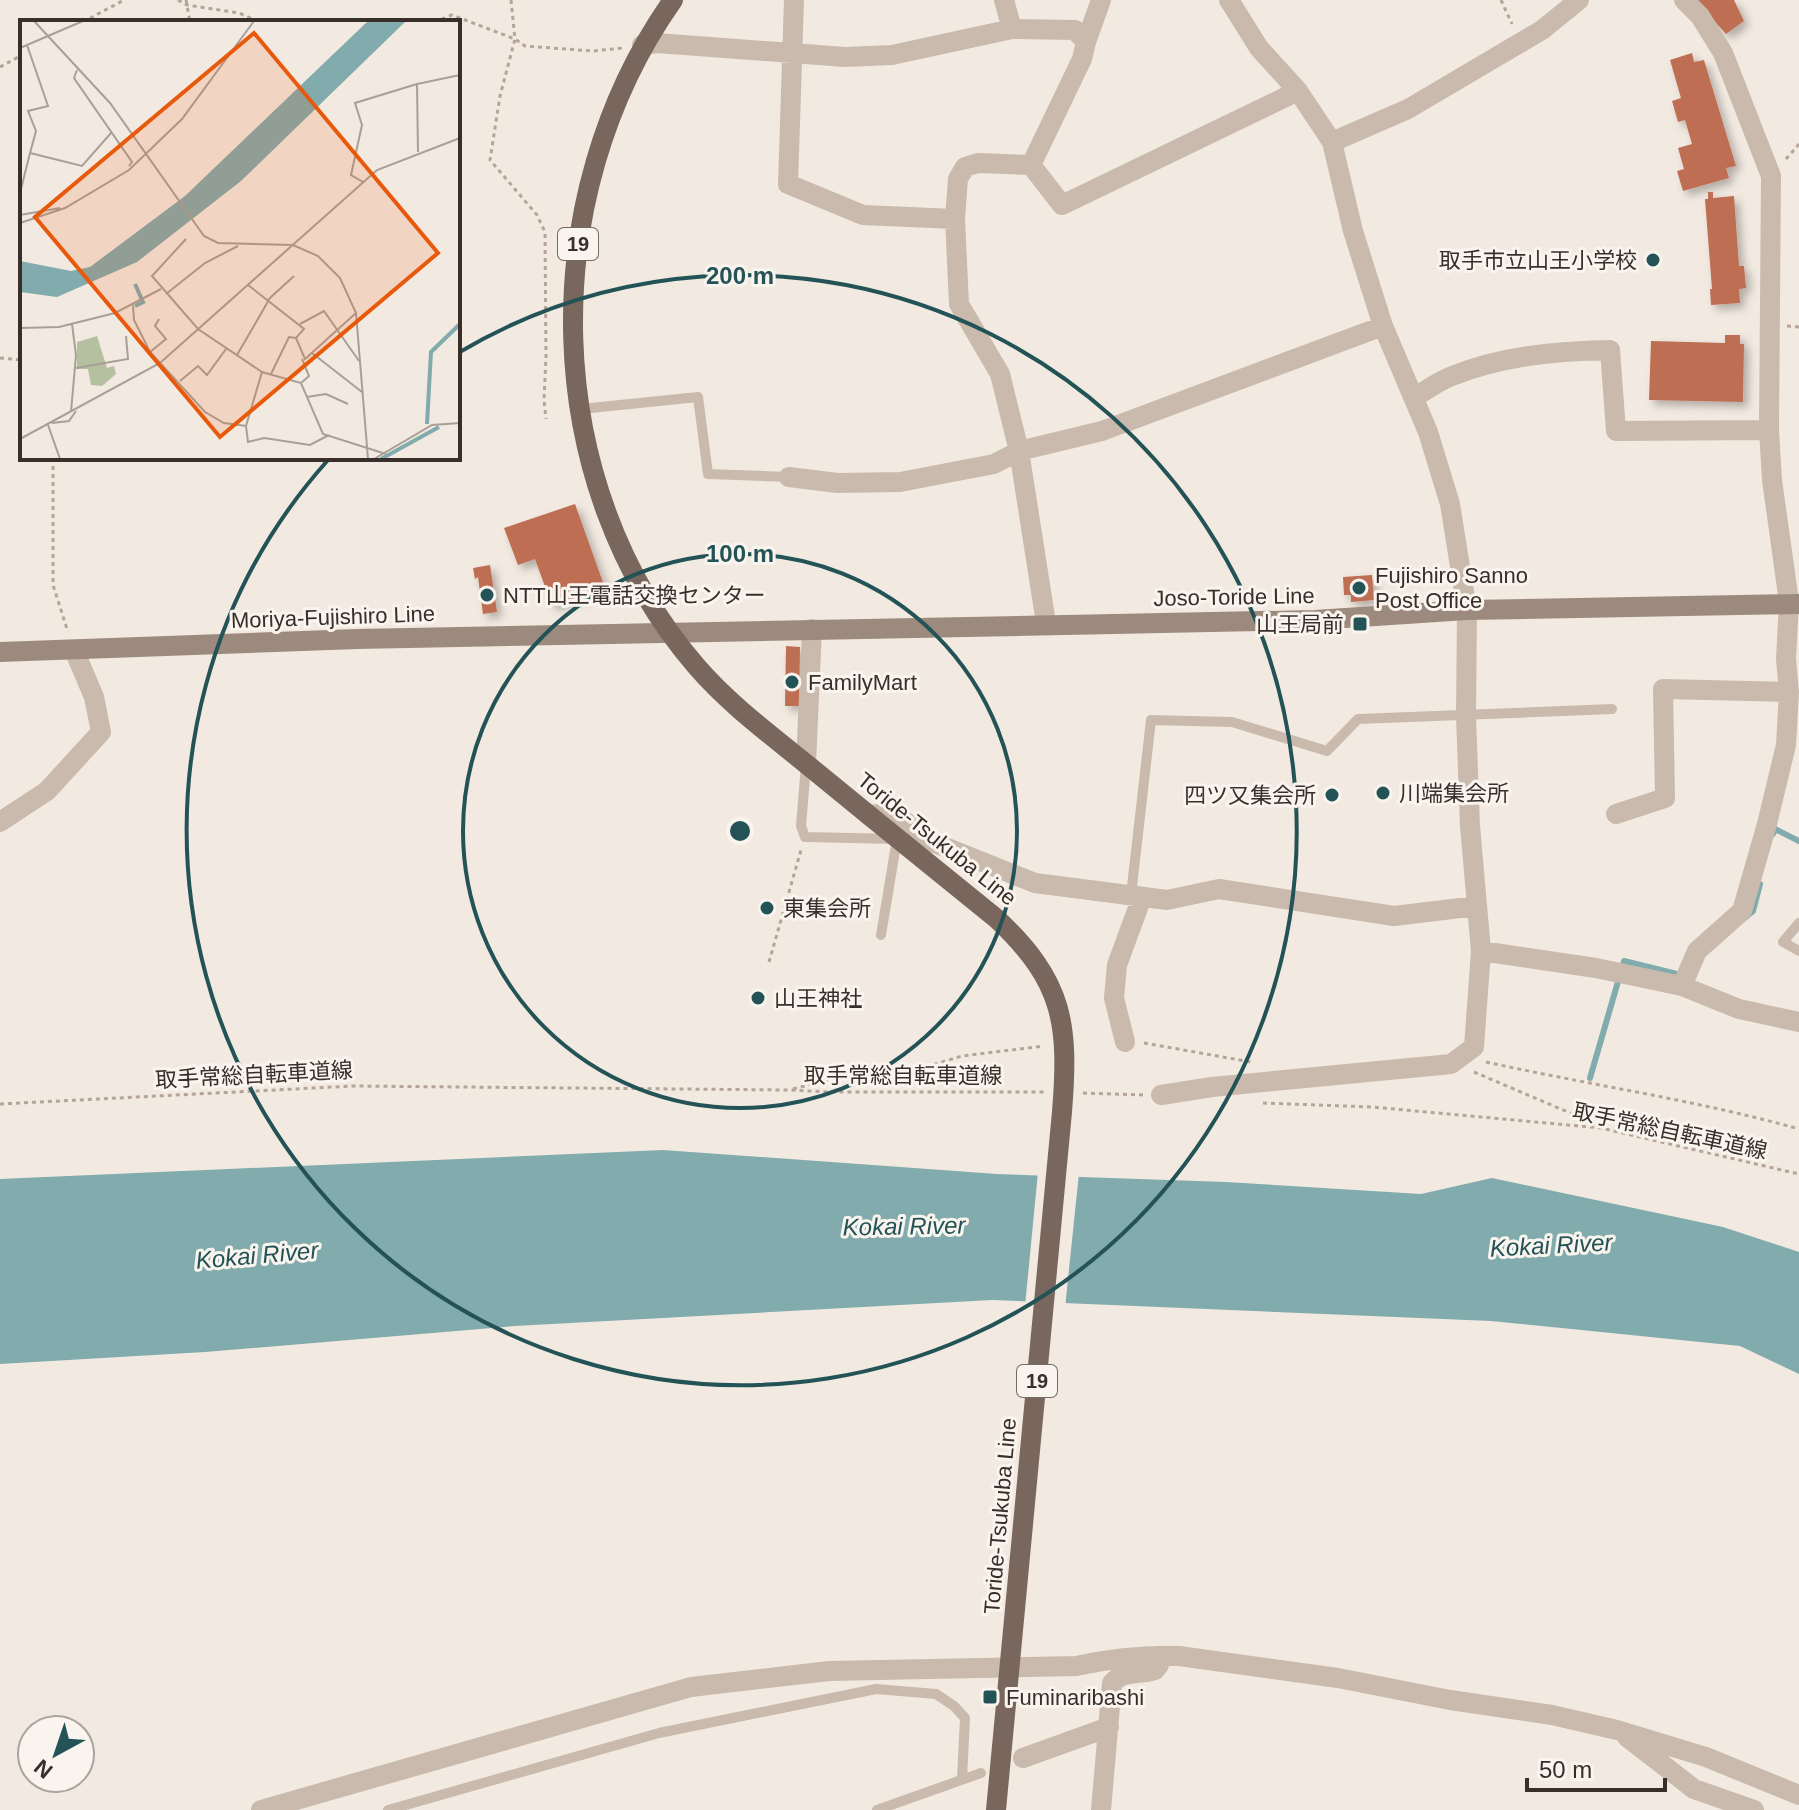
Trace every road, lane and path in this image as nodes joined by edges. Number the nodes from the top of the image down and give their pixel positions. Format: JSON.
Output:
{"nodes":[{"id":1,"x":124,"y":0,"type":"edge"},
{"id":2,"x":178,"y":0,"type":"edge"},
{"id":3,"x":511,"y":0,"type":"edge"},
{"id":4,"x":673,"y":0,"type":"edge"},
{"id":5,"x":794,"y":0,"type":"edge"},
{"id":6,"x":1004,"y":0,"type":"edge"},
{"id":7,"x":1101,"y":0,"type":"edge"},
{"id":8,"x":1229,"y":0,"type":"edge"},
{"id":9,"x":1501,"y":0,"type":"edge"},
{"id":10,"x":1579,"y":0,"type":"edge"},
{"id":11,"x":1684,"y":0,"type":"edge"},
{"id":12,"x":186,"y":2,"type":"edge"},
{"id":13,"x":87,"y":20,"type":"edge"},
{"id":14,"x":255,"y":20,"type":"edge"},
{"id":15,"x":439,"y":20,"type":"edge"},
{"id":16,"x":1012,"y":29,"type":"junction"},
{"id":17,"x":515,"y":39,"type":"junction"},
{"id":18,"x":1086,"y":42,"type":"junction"},
{"id":19,"x":1520,"y":43,"type":"junction"},
{"id":20,"x":642,"y":45,"type":"junction"},
{"id":21,"x":791,"y":54,"type":"junction"},
{"id":22,"x":20,"y":56,"type":"edge"},
{"id":23,"x":0,"y":67,"type":"edge"},
{"id":24,"x":1298,"y":91,"type":"junction"},
{"id":25,"x":1332,"y":142,"type":"junction"},
{"id":26,"x":1031,"y":165,"type":"junction"},
{"id":27,"x":955,"y":219,"type":"junction"},
{"id":28,"x":1383,"y":326,"type":"junction"},
{"id":29,"x":0,"y":358,"type":"edge"},
{"id":30,"x":20,"y":360,"type":"edge"},
{"id":31,"x":1414,"y":398,"type":"junction"},
{"id":32,"x":579,"y":410,"type":"junction"},
{"id":33,"x":546,"y":419,"type":"dead end"},
{"id":34,"x":1769,"y":430,"type":"junction"},
{"id":35,"x":1019,"y":451,"type":"junction"},
{"id":36,"x":53,"y":460,"type":"edge"},
{"id":37,"x":789,"y":477,"type":"joint"},
{"id":38,"x":1794,"y":603,"type":"edge"},
{"id":39,"x":1467,"y":610,"type":"junction"},
{"id":40,"x":1046,"y":623,"type":"junction"},
{"id":41,"x":812,"y":629,"type":"junction"},
{"id":42,"x":669,"y":632,"type":"junction"},
{"id":43,"x":74,"y":650,"type":"junction"},
{"id":44,"x":0,"y":652,"type":"edge"},
{"id":45,"x":1789,"y":692,"type":"junction"},
{"id":46,"x":1612,"y":709,"type":"dead end"},
{"id":47,"x":1466,"y":716,"type":"junction"},
{"id":48,"x":806,"y":763,"type":"junction"},
{"id":49,"x":1616,"y":814,"type":"dead end"},
{"id":50,"x":868,"y":815,"type":"junction"},
{"id":51,"x":0,"y":822,"type":"edge"},
{"id":52,"x":805,"y":837,"type":"junction"},
{"id":53,"x":897,"y":839,"type":"junction"},
{"id":54,"x":1136,"y":896,"type":"junction"},
{"id":55,"x":1477,"y":906,"type":"junction"},
{"id":56,"x":1799,"y":923,"type":"edge"},
{"id":57,"x":881,"y":935,"type":"dead end"},
{"id":58,"x":1481,"y":951,"type":"junction"},
{"id":59,"x":1799,"y":951,"type":"edge"},
{"id":60,"x":769,"y":962,"type":"dead end"},
{"id":61,"x":1682,"y":986,"type":"junction"},
{"id":62,"x":1799,"y":1022,"type":"edge"},
{"id":63,"x":1125,"y":1042,"type":"joint"},
{"id":64,"x":1049,"y":1045,"type":"dead end"},
{"id":65,"x":1456,"y":1060,"type":"junction"},
{"id":66,"x":1253,"y":1062,"type":"dead end"},
{"id":67,"x":789,"y":1090,"type":"junction"},
{"id":68,"x":1161,"y":1095,"type":"joint"},
{"id":69,"x":1255,"y":1102,"type":"dead end"},
{"id":70,"x":1063,"y":1103,"type":"junction"},
{"id":71,"x":0,"y":1104,"type":"edge"},
{"id":72,"x":1799,"y":1129,"type":"edge"},
{"id":73,"x":1610,"y":1130,"type":"junction"},
{"id":74,"x":1799,"y":1174,"type":"edge"},
{"id":75,"x":1158,"y":1656,"type":"junction"},
{"id":76,"x":1011,"y":1658,"type":"junction"},
{"id":77,"x":1109,"y":1727,"type":"junction"},
{"id":78,"x":1617,"y":1730,"type":"junction"},
{"id":79,"x":1023,"y":1758,"type":"dead end"},
{"id":80,"x":981,"y":1773,"type":"dead end"},
{"id":81,"x":962,"y":1779,"type":"junction"},
{"id":82,"x":1799,"y":1795,"type":"edge"},
{"id":83,"x":261,"y":1810,"type":"edge"},
{"id":84,"x":388,"y":1810,"type":"edge"},
{"id":85,"x":877,"y":1810,"type":"edge"},
{"id":86,"x":996,"y":1810,"type":"edge"},
{"id":87,"x":1101,"y":1810,"type":"edge"},
{"id":88,"x":1754,"y":1810,"type":"edge"}],
"edges":[{"from":1,"to":13,"type":"path"},
{"from":2,"to":12,"type":"path"},
{"from":3,"to":17,"type":"path"},
{"from":4,"to":20,"type":"main road","name":"Toride-Tsukuba Line","number":"19"},
{"from":5,"to":21,"type":"street"},
{"from":6,"to":16,"type":"street"},
{"from":7,"to":18,"type":"street"},
{"from":8,"to":24,"type":"street"},
{"from":9,"to":19,"type":"path"},
{"from":10,"to":19,"type":"street"},
{"from":11,"to":34,"type":"street"},
{"from":12,"to":14,"type":"path"},
{"from":15,"to":17,"type":"path"},
{"from":16,"to":18,"type":"street"},
{"from":16,"to":21,"type":"street"},
{"from":17,"to":20,"type":"path"},
{"from":17,"to":33,"type":"path"},
{"from":18,"to":26,"type":"street"},
{"from":19,"to":25,"type":"street"},
{"from":20,"to":21,"type":"street"},
{"from":20,"to":32,"type":"main road","name":"Toride-Tsukuba Line","number":"19"},
{"from":21,"to":27,"type":"street"},
{"from":22,"to":23,"type":"path"},
{"from":24,"to":25,"type":"street"},
{"from":24,"to":26,"type":"street"},
{"from":25,"to":28,"type":"street"},
{"from":26,"to":27,"type":"street"},
{"from":27,"to":35,"type":"street"},
{"from":28,"to":31,"type":"street"},
{"from":28,"to":35,"type":"street"},
{"from":29,"to":30,"type":"path"},
{"from":31,"to":34,"type":"street"},
{"from":31,"to":39,"type":"street"},
{"from":32,"to":37,"type":"lane"},
{"from":32,"to":42,"type":"main road","name":"Toride-Tsukuba Line","number":"19"},
{"from":34,"to":38,"type":"street"},
{"from":35,"to":37,"type":"street"},
{"from":35,"to":40,"type":"street"},
{"from":36,"to":43,"type":"path"},
{"from":38,"to":39,"type":"main road","name":"Joso-Toride Line"},
{"from":38,"to":45,"type":"street"},
{"from":39,"to":40,"type":"main road","name":"Joso-Toride Line"},
{"from":39,"to":47,"type":"street"},
{"from":40,"to":41,"type":"main road","name":"Joso-Toride Line"},
{"from":41,"to":42,"type":"main road","name":"Joso-Toride Line"},
{"from":41,"to":48,"type":"street"},
{"from":42,"to":43,"type":"main road","name":"Moriya-Fujishiro Line"},
{"from":42,"to":48,"type":"main road","name":"Toride-Tsukuba Line","number":"19"},
{"from":43,"to":44,"type":"main road","name":"Moriya-Fujishiro Line"},
{"from":43,"to":51,"type":"street"},
{"from":45,"to":49,"type":"street"},
{"from":45,"to":61,"type":"street"},
{"from":46,"to":47,"type":"lane"},
{"from":47,"to":54,"type":"lane"},
{"from":47,"to":55,"type":"street"},
{"from":48,"to":50,"type":"main road","name":"Toride-Tsukuba Line","number":"19"},
{"from":48,"to":52,"type":"lane"},
{"from":50,"to":53,"type":"main road","name":"Toride-Tsukuba Line","number":"19"},
{"from":50,"to":54,"type":"street"},
{"from":52,"to":53,"type":"lane"},
{"from":52,"to":60,"type":"path"},
{"from":53,"to":57,"type":"lane"},
{"from":53,"to":70,"type":"main road","name":"Toride-Tsukuba Line","number":"19"},
{"from":54,"to":55,"type":"street"},
{"from":54,"to":63,"type":"street"},
{"from":55,"to":58,"type":"street"},
{"from":56,"to":59,"type":"lane"},
{"from":58,"to":61,"type":"street"},
{"from":58,"to":65,"type":"street"},
{"from":61,"to":62,"type":"street"},
{"from":63,"to":66,"type":"path"},
{"from":64,"to":67,"type":"path"},
{"from":65,"to":68,"type":"street"},
{"from":65,"to":72,"type":"path"},
{"from":65,"to":73,"type":"path"},
{"from":67,"to":70,"type":"path","name":"取手常総自転車道線"},
{"from":67,"to":71,"type":"path","name":"取手常総自転車道線"},
{"from":68,"to":70,"type":"path","name":"取手常総自転車道線"},
{"from":69,"to":73,"type":"path","name":"取手常総自転車道線"},
{"from":70,"to":76,"type":"main road","name":"Toride-Tsukuba Line","number":"19"},
{"from":73,"to":74,"type":"path","name":"取手常総自転車道線"},
{"from":75,"to":76,"type":"street"},
{"from":75,"to":77,"type":"street"},
{"from":75,"to":78,"type":"street"},
{"from":76,"to":83,"type":"street"},
{"from":76,"to":86,"type":"main road","name":"Toride-Tsukuba Line","number":"19"},
{"from":77,"to":79,"type":"street"},
{"from":77,"to":87,"type":"street"},
{"from":78,"to":82,"type":"street"},
{"from":78,"to":88,"type":"street"},
{"from":80,"to":81,"type":"lane"},
{"from":81,"to":84,"type":"lane"},
{"from":81,"to":85,"type":"lane"}]}
